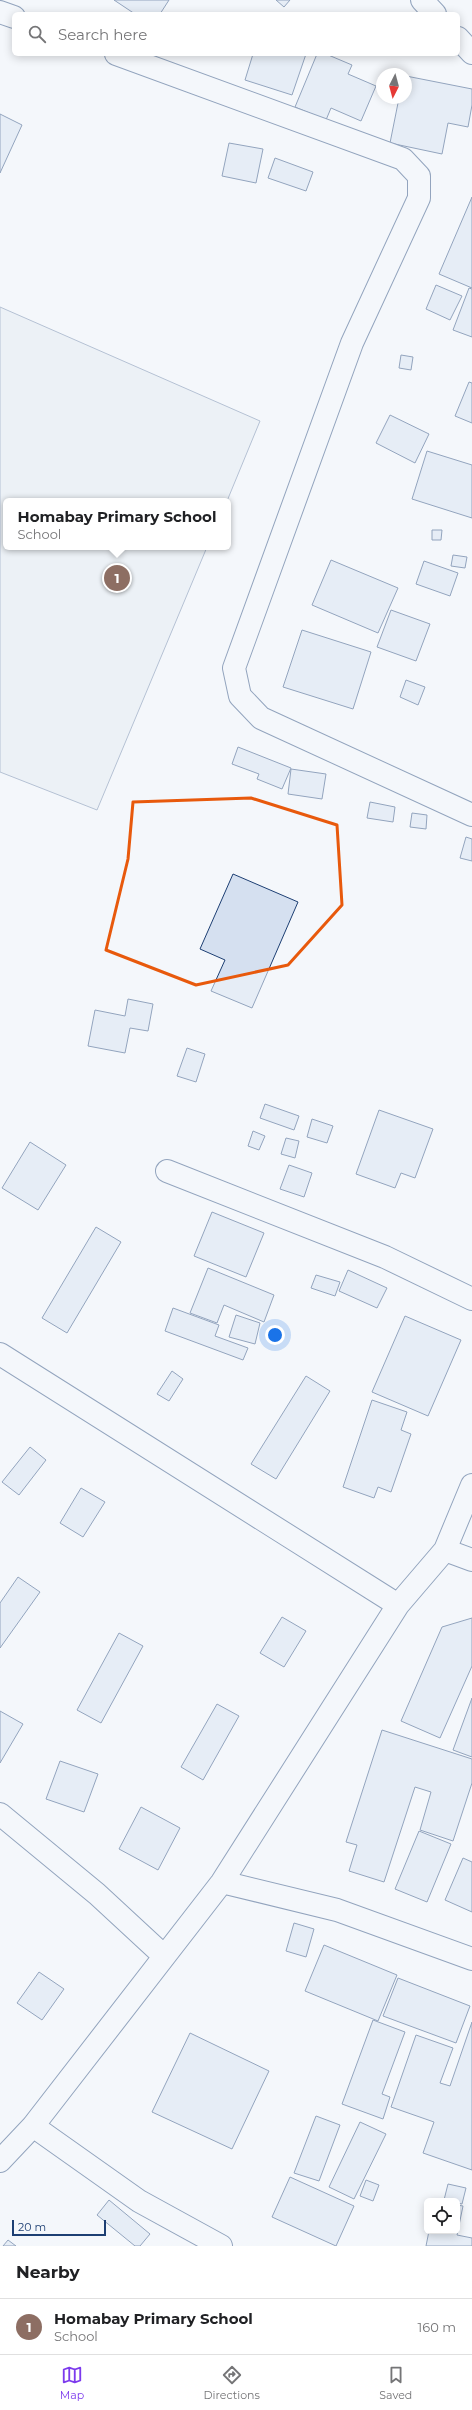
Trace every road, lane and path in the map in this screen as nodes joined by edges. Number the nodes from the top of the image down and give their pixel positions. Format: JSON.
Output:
{"nodes":[{"id":1,"x":422,"y":0,"type":"edge"},
{"id":2,"x":0,"y":12,"type":"edge"},
{"id":3,"x":433,"y":12,"type":"edge"},
{"id":4,"x":12,"y":16,"type":"edge"},
{"id":5,"x":460,"y":40,"type":"edge"},
{"id":6,"x":472,"y":53,"type":"edge"},
{"id":7,"x":121,"y":56,"type":"edge"},
{"id":8,"x":472,"y":815,"type":"edge"},
{"id":9,"x":167,"y":1171,"type":"dead end"},
{"id":10,"x":472,"y":1299,"type":"edge"},
{"id":11,"x":0,"y":1354,"type":"edge"},
{"id":12,"x":472,"y":1485,"type":"edge"},
{"id":13,"x":445,"y":1550,"type":"junction"},
{"id":14,"x":472,"y":1560,"type":"edge"},
{"id":15,"x":398,"y":1605,"type":"junction"},
{"id":16,"x":0,"y":1814,"type":"edge"},
{"id":17,"x":222,"y":1882,"type":"junction"},
{"id":18,"x":164,"y":1956,"type":"junction"},
{"id":19,"x":472,"y":1959,"type":"edge"},
{"id":20,"x":33,"y":2126,"type":"junction"},
{"id":21,"x":0,"y":2162,"type":"edge"},
{"id":22,"x":221,"y":2246,"type":"edge"}],
"edges":[{"from":1,"to":3,"type":"street"},
{"from":2,"to":4,"type":"street"},
{"from":5,"to":6,"type":"street"},
{"from":7,"to":8,"type":"street"},
{"from":9,"to":10,"type":"street"},
{"from":11,"to":15,"type":"street"},
{"from":12,"to":13,"type":"street"},
{"from":13,"to":14,"type":"street"},
{"from":13,"to":15,"type":"street"},
{"from":15,"to":17,"type":"street"},
{"from":16,"to":18,"type":"street"},
{"from":17,"to":18,"type":"street"},
{"from":17,"to":19,"type":"street"},
{"from":18,"to":20,"type":"street"},
{"from":20,"to":21,"type":"street"},
{"from":20,"to":22,"type":"street"}]}
